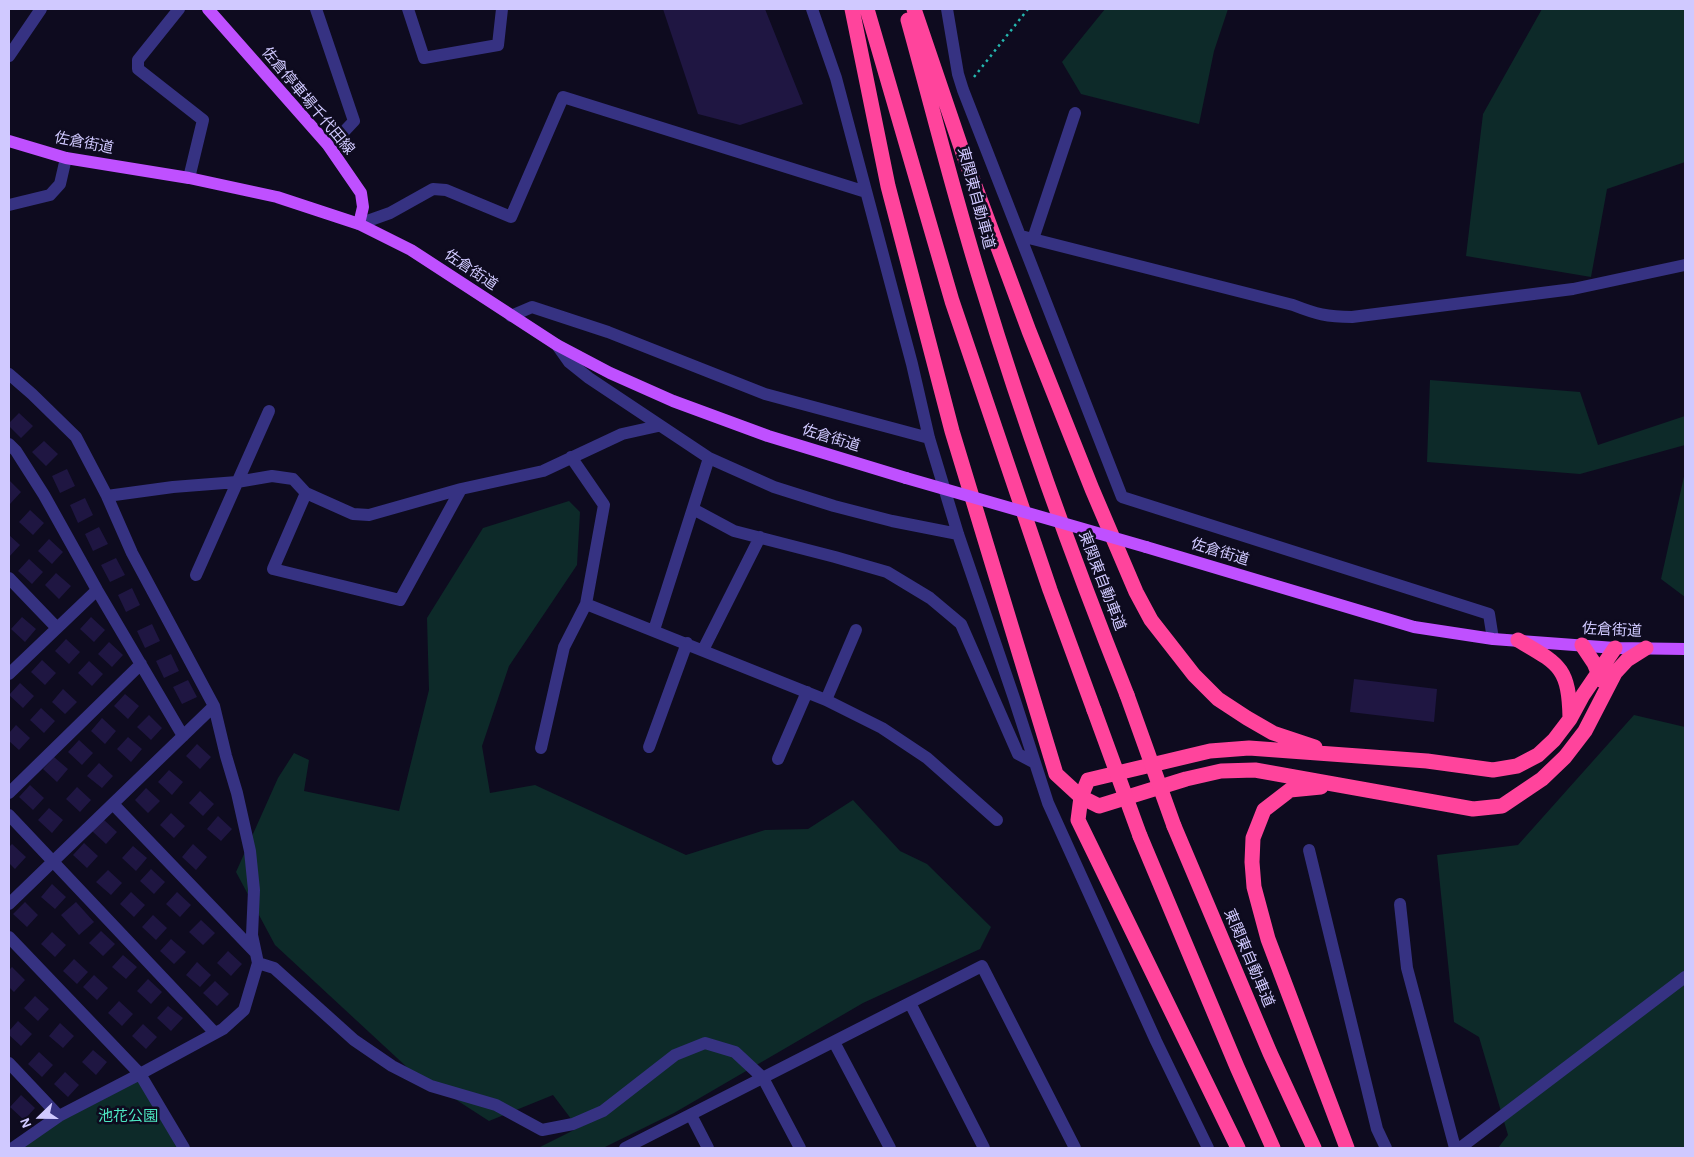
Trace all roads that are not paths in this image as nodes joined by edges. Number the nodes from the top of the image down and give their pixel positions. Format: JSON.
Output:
{"nodes":[{"id":1,"x":41,"y":9,"type":"edge"},
{"id":2,"x":179,"y":9,"type":"edge"},
{"id":3,"x":208,"y":9,"type":"edge"},
{"id":4,"x":316,"y":9,"type":"edge"},
{"id":5,"x":408,"y":9,"type":"edge"},
{"id":6,"x":502,"y":9,"type":"edge"},
{"id":7,"x":812,"y":9,"type":"edge"},
{"id":8,"x":852,"y":9,"type":"edge"},
{"id":9,"x":867,"y":9,"type":"edge"},
{"id":10,"x":905,"y":9,"type":"edge"},
{"id":11,"x":914,"y":9,"type":"edge"},
{"id":12,"x":947,"y":9,"type":"edge"},
{"id":13,"x":9,"y":56,"type":"edge"},
{"id":14,"x":1075,"y":112,"type":"dead end"},
{"id":15,"x":9,"y":141,"type":"edge"},
{"id":16,"x":328,"y":146,"type":"junction"},
{"id":17,"x":66,"y":158,"type":"junction"},
{"id":18,"x":189,"y":178,"type":"junction"},
{"id":19,"x":866,"y":192,"type":"junction"},
{"id":20,"x":9,"y":205,"type":"edge"},
{"id":21,"x":359,"y":224,"type":"junction"},
{"id":22,"x":1021,"y":236,"type":"junction"},
{"id":23,"x":1034,"y":239,"type":"junction"},
{"id":24,"x":1685,"y":265,"type":"edge"},
{"id":25,"x":511,"y":316,"type":"junction"},
{"id":26,"x":557,"y":345,"type":"junction"},
{"id":27,"x":9,"y":374,"type":"edge"},
{"id":28,"x":269,"y":412,"type":"dead end"},
{"id":29,"x":658,"y":426,"type":"junction"},
{"id":30,"x":929,"y":438,"type":"junction"},
{"id":31,"x":9,"y":444,"type":"edge"},
{"id":32,"x":571,"y":457,"type":"junction"},
{"id":33,"x":709,"y":458,"type":"junction"},
{"id":34,"x":237,"y":482,"type":"junction"},
{"id":35,"x":461,"y":489,"type":"junction"},
{"id":36,"x":306,"y":493,"type":"junction"},
{"id":37,"x":107,"y":496,"type":"junction"},
{"id":38,"x":694,"y":508,"type":"junction"},
{"id":39,"x":958,"y":534,"type":"junction"},
{"id":40,"x":760,"y":537,"type":"junction"},
{"id":41,"x":196,"y":574,"type":"dead end"},
{"id":42,"x":9,"y":578,"type":"edge"},
{"id":43,"x":97,"y":590,"type":"junction"},
{"id":44,"x":586,"y":604,"type":"junction"},
{"id":45,"x":57,"y":628,"type":"junction"},
{"id":46,"x":654,"y":630,"type":"junction"},
{"id":47,"x":856,"y":630,"type":"dead end"},
{"id":48,"x":1493,"y":639,"type":"junction"},
{"id":49,"x":1518,"y":640,"type":"junction"},
{"id":50,"x":687,"y":643,"type":"junction"},
{"id":51,"x":1582,"y":645,"type":"junction"},
{"id":52,"x":1615,"y":648,"type":"junction"},
{"id":53,"x":1646,"y":648,"type":"junction"},
{"id":54,"x":1685,"y":649,"type":"edge"},
{"id":55,"x":703,"y":650,"type":"junction"},
{"id":56,"x":141,"y":664,"type":"junction"},
{"id":57,"x":1598,"y":672,"type":"junction"},
{"id":58,"x":9,"y":674,"type":"edge"},
{"id":59,"x":807,"y":692,"type":"junction"},
{"id":60,"x":1602,"y":698,"type":"junction"},
{"id":61,"x":826,"y":700,"type":"junction"},
{"id":62,"x":214,"y":706,"type":"junction"},
{"id":63,"x":1570,"y":719,"type":"junction"},
{"id":64,"x":184,"y":736,"type":"junction"},
{"id":65,"x":649,"y":747,"type":"dead end"},
{"id":66,"x":541,"y":748,"type":"dead end"},
{"id":67,"x":1334,"y":754,"type":"junction"},
{"id":68,"x":778,"y":759,"type":"dead end"},
{"id":69,"x":1035,"y":763,"type":"junction"},
{"id":70,"x":1337,"y":785,"type":"junction"},
{"id":71,"x":9,"y":793,"type":"edge"},
{"id":72,"x":1081,"y":797,"type":"junction"},
{"id":73,"x":113,"y":804,"type":"junction"},
{"id":74,"x":9,"y":815,"type":"edge"},
{"id":75,"x":998,"y":820,"type":"dead end"},
{"id":76,"x":1309,"y":850,"type":"dead end"},
{"id":77,"x":53,"y":862,"type":"junction"},
{"id":78,"x":9,"y":904,"type":"edge"},
{"id":79,"x":1400,"y":904,"type":"dead end"},
{"id":80,"x":9,"y":937,"type":"edge"},
{"id":81,"x":257,"y":958,"type":"junction"},
{"id":82,"x":1685,"y":977,"type":"edge"},
{"id":83,"x":910,"y":1003,"type":"junction"},
{"id":84,"x":215,"y":1033,"type":"junction"},
{"id":85,"x":834,"y":1042,"type":"junction"},
{"id":86,"x":9,"y":1063,"type":"edge"},
{"id":87,"x":140,"y":1074,"type":"junction"},
{"id":88,"x":763,"y":1078,"type":"junction"},
{"id":89,"x":691,"y":1115,"type":"junction"},
{"id":90,"x":59,"y":1116,"type":"junction"},
{"id":91,"x":12,"y":1148,"type":"edge"},
{"id":92,"x":184,"y":1148,"type":"edge"},
{"id":93,"x":625,"y":1148,"type":"edge"},
{"id":94,"x":708,"y":1148,"type":"edge"},
{"id":95,"x":800,"y":1148,"type":"edge"},
{"id":96,"x":890,"y":1148,"type":"edge"},
{"id":97,"x":984,"y":1148,"type":"edge"},
{"id":98,"x":1075,"y":1148,"type":"edge"},
{"id":99,"x":1208,"y":1148,"type":"edge"},
{"id":100,"x":1238,"y":1148,"type":"edge"},
{"id":101,"x":1273,"y":1148,"type":"edge"},
{"id":102,"x":1314,"y":1148,"type":"edge"},
{"id":103,"x":1347,"y":1148,"type":"edge"},
{"id":104,"x":1386,"y":1148,"type":"edge"},
{"id":105,"x":1455,"y":1148,"type":"edge"},
{"id":106,"x":1460,"y":1148,"type":"edge"}],
"edges":[{"from":1,"to":13,"type":"street"},
{"from":2,"to":18,"type":"street"},
{"from":3,"to":16,"type":"main road","name":"佐倉停車場千代田線"},
{"from":4,"to":16,"type":"street"},
{"from":5,"to":6,"type":"street"},
{"from":7,"to":19,"type":"street"},
{"from":8,"to":72,"type":"highway"},
{"from":9,"to":101,"type":"highway","bridge":true},
{"from":10,"to":102,"type":"highway","name":"東関東自動車道","bridge":true},
{"from":11,"to":67,"type":"highway"},
{"from":12,"to":22,"type":"street"},
{"from":14,"to":23,"type":"street"},
{"from":15,"to":17,"type":"main road","name":"佐倉街道"},
{"from":16,"to":21,"type":"main road","name":"佐倉停車場千代田線"},
{"from":17,"to":18,"type":"main road","name":"佐倉街道"},
{"from":17,"to":20,"type":"street"},
{"from":18,"to":21,"type":"main road","name":"佐倉街道"},
{"from":19,"to":21,"type":"street"},
{"from":19,"to":30,"type":"street"},
{"from":21,"to":25,"type":"main road","name":"佐倉街道"},
{"from":22,"to":23,"type":"street"},
{"from":22,"to":48,"type":"street"},
{"from":23,"to":24,"type":"street"},
{"from":25,"to":26,"type":"main road","name":"佐倉街道"},
{"from":25,"to":30,"type":"street"},
{"from":26,"to":29,"type":"street"},
{"from":26,"to":48,"type":"main road","name":"佐倉街道","bridge":true},
{"from":27,"to":37,"type":"street"},
{"from":28,"to":34,"type":"street"},
{"from":29,"to":32,"type":"street"},
{"from":29,"to":33,"type":"street"},
{"from":30,"to":39,"type":"street"},
{"from":31,"to":43,"type":"street"},
{"from":32,"to":35,"type":"street"},
{"from":32,"to":44,"type":"street"},
{"from":33,"to":38,"type":"street"},
{"from":33,"to":39,"type":"street"},
{"from":34,"to":36,"type":"street"},
{"from":34,"to":37,"type":"street"},
{"from":34,"to":41,"type":"street"},
{"from":35,"to":36,"type":"street"},
{"from":35,"to":36,"type":"street"},
{"from":37,"to":62,"type":"street"},
{"from":38,"to":40,"type":"street"},
{"from":38,"to":46,"type":"street"},
{"from":39,"to":69,"type":"street"},
{"from":40,"to":55,"type":"street"},
{"from":40,"to":69,"type":"street"},
{"from":42,"to":45,"type":"street"},
{"from":43,"to":45,"type":"street"},
{"from":43,"to":56,"type":"street"},
{"from":44,"to":46,"type":"street"},
{"from":44,"to":66,"type":"street"},
{"from":45,"to":58,"type":"street"},
{"from":46,"to":50,"type":"street"},
{"from":47,"to":61,"type":"street"},
{"from":48,"to":49,"type":"main road","name":"佐倉街道"},
{"from":49,"to":51,"type":"main road","name":"佐倉街道"},
{"from":49,"to":63,"type":"highway"},
{"from":50,"to":55,"type":"street"},
{"from":50,"to":65,"type":"street"},
{"from":51,"to":52,"type":"main road","name":"佐倉街道"},
{"from":51,"to":57,"type":"highway"},
{"from":52,"to":53,"type":"main road","name":"佐倉街道"},
{"from":52,"to":57,"type":"highway"},
{"from":53,"to":54,"type":"main road","name":"佐倉街道"},
{"from":53,"to":60,"type":"highway"},
{"from":55,"to":59,"type":"street"},
{"from":56,"to":64,"type":"street"},
{"from":56,"to":71,"type":"street"},
{"from":57,"to":60,"type":"highway"},
{"from":57,"to":63,"type":"highway"},
{"from":59,"to":61,"type":"street"},
{"from":59,"to":68,"type":"street"},
{"from":60,"to":70,"type":"highway"},
{"from":61,"to":75,"type":"street"},
{"from":62,"to":64,"type":"street"},
{"from":62,"to":81,"type":"street"},
{"from":63,"to":67,"type":"highway"},
{"from":64,"to":73,"type":"street"},
{"from":67,"to":72,"type":"highway"},
{"from":69,"to":99,"type":"street"},
{"from":70,"to":72,"type":"highway"},
{"from":70,"to":103,"type":"highway"},
{"from":72,"to":100,"type":"highway"},
{"from":73,"to":77,"type":"street"},
{"from":73,"to":81,"type":"street"},
{"from":74,"to":77,"type":"street"},
{"from":76,"to":104,"type":"street"},
{"from":77,"to":78,"type":"street"},
{"from":77,"to":84,"type":"street"},
{"from":79,"to":105,"type":"street"},
{"from":80,"to":87,"type":"street"},
{"from":81,"to":84,"type":"street"},
{"from":81,"to":88,"type":"street"},
{"from":82,"to":106,"type":"street"},
{"from":83,"to":85,"type":"street"},
{"from":83,"to":97,"type":"street"},
{"from":83,"to":98,"type":"street"},
{"from":84,"to":87,"type":"street"},
{"from":85,"to":88,"type":"street"},
{"from":85,"to":96,"type":"street"},
{"from":86,"to":90,"type":"street"},
{"from":87,"to":90,"type":"street"},
{"from":87,"to":92,"type":"street"},
{"from":88,"to":89,"type":"street"},
{"from":88,"to":95,"type":"street"},
{"from":89,"to":93,"type":"street"},
{"from":89,"to":94,"type":"street"},
{"from":90,"to":91,"type":"street"}]}
